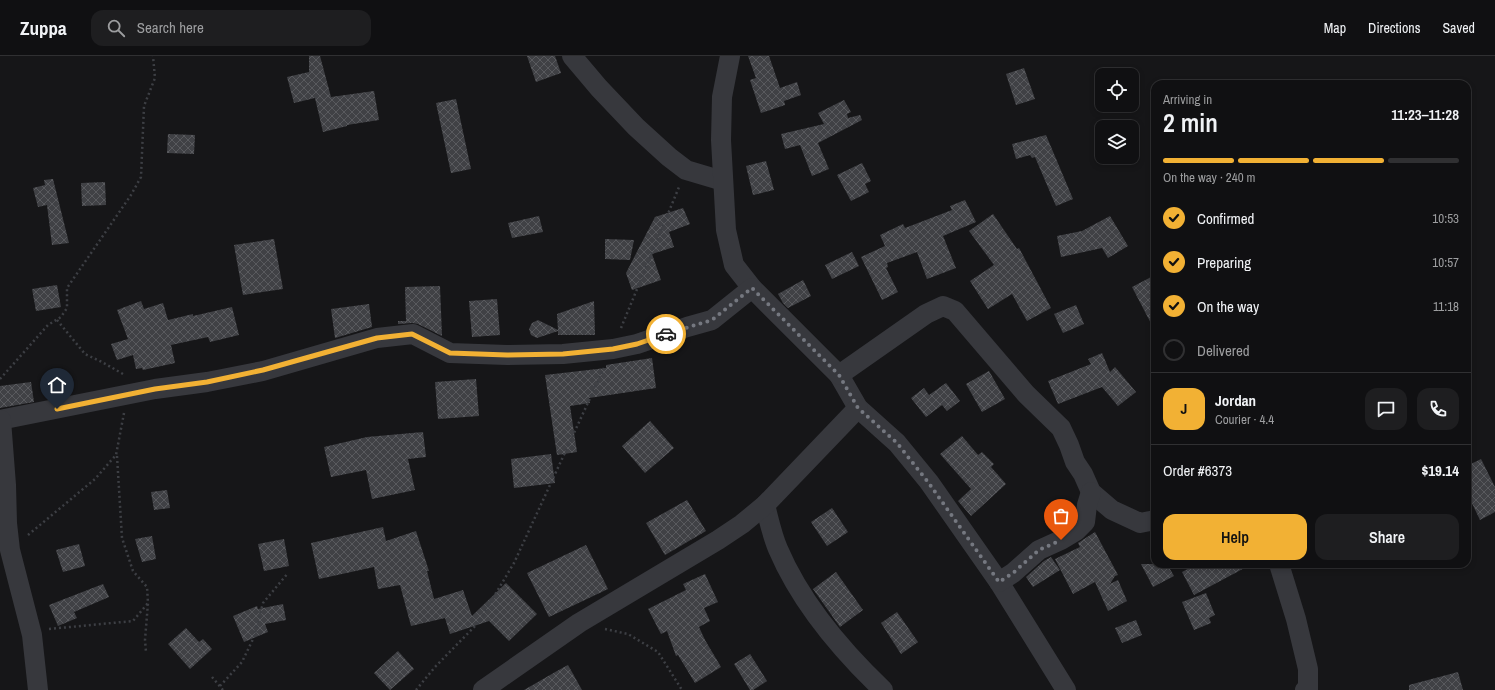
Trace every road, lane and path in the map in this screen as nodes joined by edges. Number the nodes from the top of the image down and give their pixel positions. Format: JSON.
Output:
{"nodes":[{"id":1,"x":154,"y":56,"type":"edge"},
{"id":2,"x":572,"y":56,"type":"edge"},
{"id":3,"x":730,"y":56,"type":"edge"},
{"id":4,"x":686,"y":170,"type":"junction"},
{"id":5,"x":723,"y":182,"type":"junction"},
{"id":6,"x":752,"y":288,"type":"junction"},
{"id":7,"x":57,"y":320,"type":"junction"},
{"id":8,"x":613,"y":349,"type":"junction"},
{"id":9,"x":839,"y":375,"type":"junction"},
{"id":10,"x":0,"y":379,"type":"edge"},
{"id":11,"x":127,"y":396,"type":"junction"},
{"id":12,"x":858,"y":408,"type":"junction"},
{"id":13,"x":0,"y":420,"type":"edge"},
{"id":14,"x":116,"y":455,"type":"junction"},
{"id":15,"x":1091,"y":492,"type":"junction"},
{"id":16,"x":765,"y":505,"type":"junction"},
{"id":17,"x":1151,"y":521,"type":"edge"},
{"id":18,"x":10,"y":550,"type":"junction"},
{"id":19,"x":1280,"y":568,"type":"edge"},
{"id":20,"x":288,"y":573,"type":"dead end"},
{"id":21,"x":999,"y":582,"type":"junction"},
{"id":22,"x":148,"y":603,"type":"junction"},
{"id":23,"x":579,"y":623,"type":"junction"},
{"id":24,"x":32,"y":635,"type":"junction"},
{"id":25,"x":146,"y":652,"type":"dead end"},
{"id":26,"x":212,"y":677,"type":"dead end"},
{"id":27,"x":220,"y":686,"type":"junction"},
{"id":28,"x":38,"y":690,"type":"edge"},
{"id":29,"x":223,"y":690,"type":"edge"},
{"id":30,"x":416,"y":690,"type":"edge"},
{"id":31,"x":483,"y":690,"type":"edge"},
{"id":32,"x":682,"y":690,"type":"edge"},
{"id":33,"x":883,"y":690,"type":"edge"},
{"id":34,"x":1066,"y":690,"type":"edge"},
{"id":35,"x":1306,"y":690,"type":"edge"}],
"edges":[{"from":1,"to":7,"type":"path"},
{"from":2,"to":4,"type":"street"},
{"from":3,"to":5,"type":"street"},
{"from":4,"to":5,"type":"street"},
{"from":4,"to":8,"type":"path"},
{"from":5,"to":6,"type":"street"},
{"from":6,"to":8,"type":"street"},
{"from":6,"to":9,"type":"street"},
{"from":7,"to":10,"type":"path"},
{"from":7,"to":11,"type":"path"},
{"from":8,"to":11,"type":"street"},
{"from":8,"to":30,"type":"path"},
{"from":9,"to":12,"type":"street"},
{"from":9,"to":15,"type":"street"},
{"from":11,"to":13,"type":"street"},
{"from":11,"to":14,"type":"path"},
{"from":12,"to":16,"type":"street"},
{"from":12,"to":21,"type":"street"},
{"from":13,"to":18,"type":"street"},
{"from":14,"to":18,"type":"path"},
{"from":14,"to":22,"type":"path"},
{"from":15,"to":17,"type":"street"},
{"from":15,"to":21,"type":"street"},
{"from":16,"to":23,"type":"street"},
{"from":16,"to":33,"type":"street"},
{"from":18,"to":24,"type":"street"},
{"from":19,"to":35,"type":"street"},
{"from":20,"to":27,"type":"path"},
{"from":21,"to":34,"type":"street"},
{"from":22,"to":24,"type":"path"},
{"from":22,"to":25,"type":"path"},
{"from":23,"to":31,"type":"street"},
{"from":23,"to":32,"type":"path"},
{"from":24,"to":28,"type":"street"},
{"from":26,"to":27,"type":"path"},
{"from":27,"to":29,"type":"path"}]}
